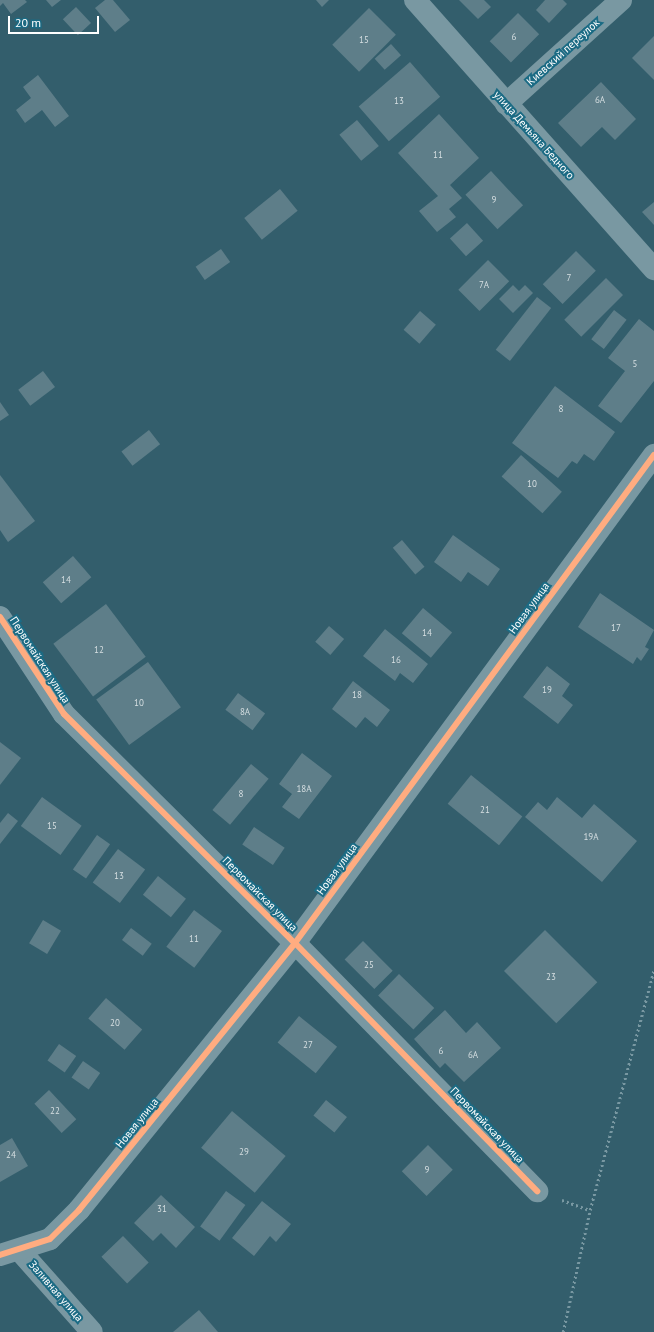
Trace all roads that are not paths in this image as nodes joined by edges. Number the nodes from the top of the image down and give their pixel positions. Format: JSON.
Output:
{"nodes":[{"id":1,"x":416,"y":0,"type":"edge"},
{"id":2,"x":621,"y":0,"type":"edge"},
{"id":3,"x":506,"y":104,"type":"junction"},
{"id":4,"x":654,"y":269,"type":"edge"},
{"id":5,"x":654,"y":455,"type":"edge"},
{"id":6,"x":0,"y":617,"type":"edge"},
{"id":7,"x":295,"y":943,"type":"junction"},
{"id":8,"x":537,"y":1191,"type":"dead end"},
{"id":9,"x":10,"y":1253,"type":"edge"},
{"id":10,"x":92,"y":1332,"type":"edge"}],
"edges":[{"from":1,"to":3,"type":"street","name":"улица Демьяна Бедного"},
{"from":2,"to":3,"type":"street","name":"Киевский переулок"},
{"from":3,"to":4,"type":"street","name":"улица Демьяна Бедного"},
{"from":5,"to":7,"type":"street","name":"Новая улица"},
{"from":6,"to":7,"type":"street","name":"Первомайская улица"},
{"from":7,"to":8,"type":"street","name":"Первомайская улица"},
{"from":7,"to":9,"type":"street","name":"Новая улица"},
{"from":9,"to":10,"type":"street","name":"Заливная улица"}]}
